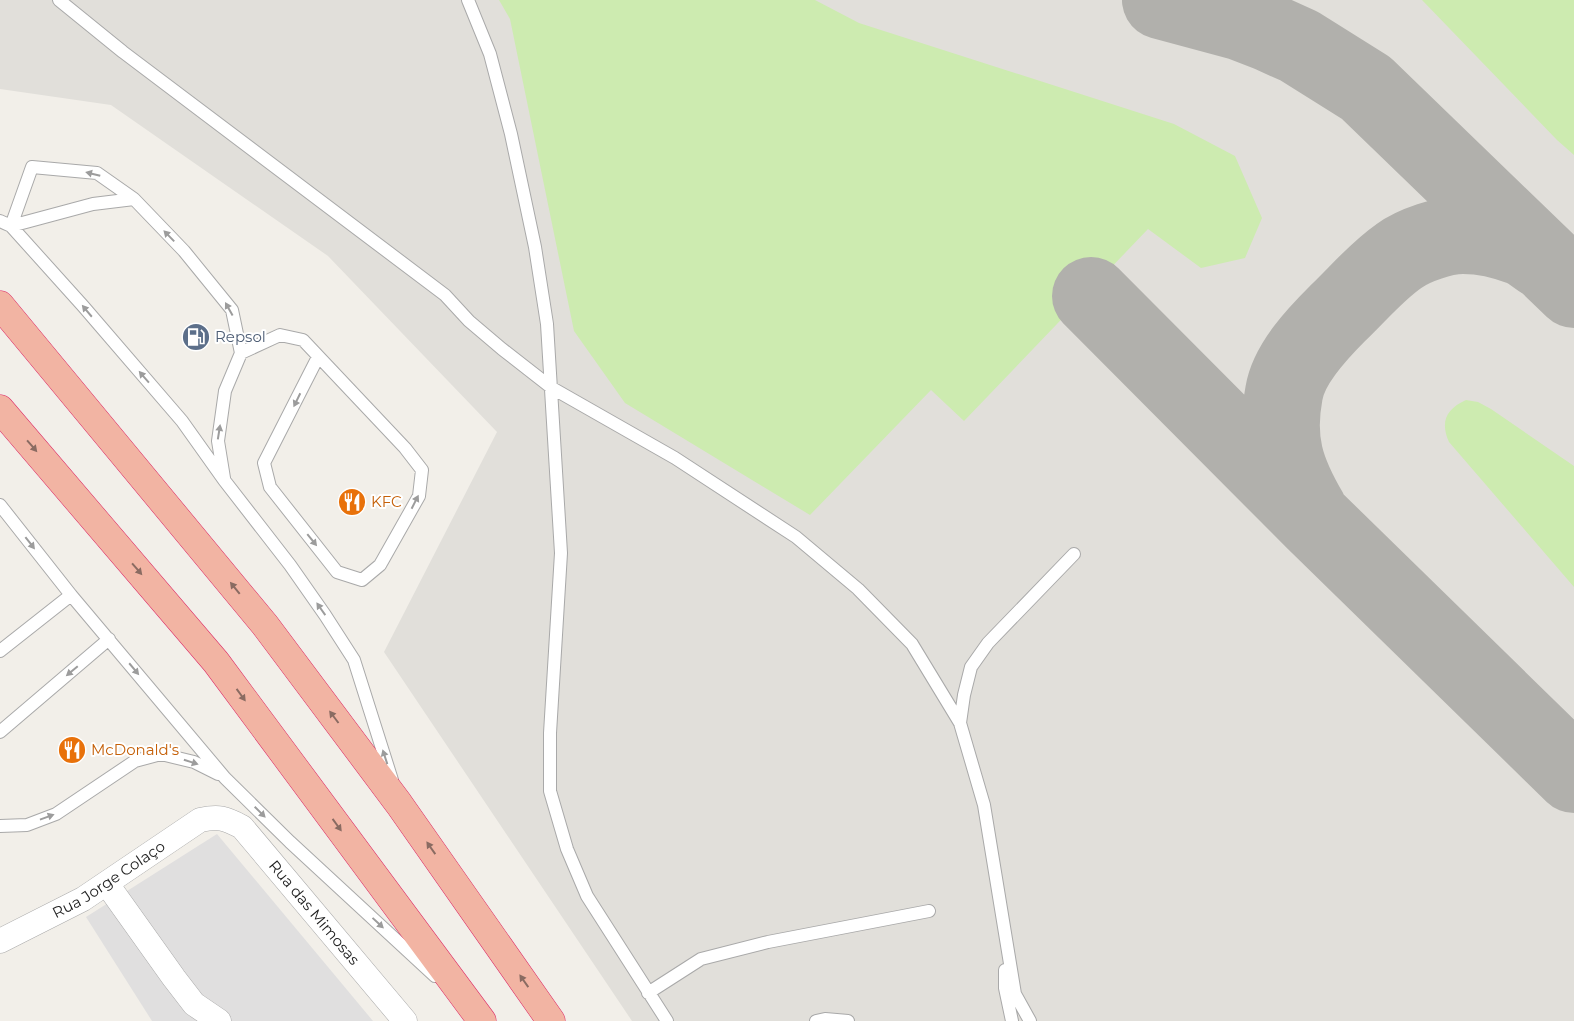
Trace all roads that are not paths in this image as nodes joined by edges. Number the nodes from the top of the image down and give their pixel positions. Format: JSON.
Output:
{"nodes":[{"id":1,"x":59,"y":0,"type":"edge"},
{"id":2,"x":468,"y":0,"type":"edge"},
{"id":3,"x":134,"y":199,"type":"junction"},
{"id":4,"x":6,"y":224,"type":"edge"},
{"id":5,"x":0,"y":305,"type":"edge"},
{"id":6,"x":241,"y":353,"type":"junction"},
{"id":7,"x":318,"y":357,"type":"junction"},
{"id":8,"x":552,"y":388,"type":"junction"},
{"id":9,"x":0,"y":409,"type":"edge"},
{"id":10,"x":224,"y":480,"type":"junction"},
{"id":11,"x":0,"y":505,"type":"edge"},
{"id":12,"x":1074,"y":554,"type":"dead end"},
{"id":13,"x":71,"y":595,"type":"junction"},
{"id":14,"x":109,"y":639,"type":"junction"},
{"id":15,"x":0,"y":652,"type":"edge"},
{"id":16,"x":960,"y":723,"type":"junction"},
{"id":17,"x":0,"y":732,"type":"edge"},
{"id":18,"x":225,"y":778,"type":"junction"},
{"id":19,"x":399,"y":804,"type":"junction"},
{"id":20,"x":214,"y":817,"type":"joint"},
{"id":21,"x":0,"y":826,"type":"edge"},
{"id":22,"x":107,"y":884,"type":"junction"},
{"id":23,"x":929,"y":911,"type":"dead end"},
{"id":24,"x":1005,"y":938,"type":"junction"},
{"id":25,"x":0,"y":941,"type":"edge"},
{"id":26,"x":648,"y":993,"type":"junction"},
{"id":27,"x":480,"y":1018,"type":"edge"},
{"id":28,"x":219,"y":1021,"type":"edge"},
{"id":29,"x":404,"y":1021,"type":"edge"},
{"id":30,"x":552,"y":1021,"type":"edge"},
{"id":31,"x":667,"y":1021,"type":"edge"},
{"id":32,"x":816,"y":1021,"type":"edge"},
{"id":33,"x":848,"y":1021,"type":"edge"},
{"id":34,"x":1012,"y":1021,"type":"edge"},
{"id":35,"x":1030,"y":1021,"type":"edge"}],
"edges":[{"from":1,"to":8,"type":"lane"},
{"from":2,"to":8,"type":"lane"},
{"from":3,"to":4,"type":"lane"},
{"from":3,"to":4,"type":"lane","one_way":true},
{"from":6,"to":3,"type":"lane","one_way":true},
{"from":10,"to":4,"type":"lane","one_way":true},
{"from":19,"to":5,"type":"highway","one_way":true},
{"from":6,"to":7,"type":"lane"},
{"from":10,"to":6,"type":"lane","one_way":true},
{"from":7,"to":7,"type":"lane","one_way":true},
{"from":8,"to":16,"type":"lane"},
{"from":8,"to":26,"type":"lane"},
{"from":9,"to":27,"type":"highway","one_way":true},
{"from":19,"to":10,"type":"lane","one_way":true},
{"from":11,"to":13,"type":"lane","one_way":true},
{"from":12,"to":16,"type":"lane"},
{"from":13,"to":14,"type":"lane"},
{"from":13,"to":15,"type":"lane"},
{"from":14,"to":17,"type":"lane","one_way":true},
{"from":14,"to":18,"type":"lane","one_way":true},
{"from":16,"to":24,"type":"lane"},
{"from":21,"to":18,"type":"lane","one_way":true},
{"from":18,"to":27,"type":"lane","one_way":true},
{"from":30,"to":19,"type":"highway","one_way":true},
{"from":20,"to":22,"type":"street","name":"Rua Jorge Colaço"},
{"from":20,"to":29,"type":"street","name":"Rua das Mimosas"},
{"from":22,"to":25,"type":"street","name":"Rua Jorge Colaço"},
{"from":22,"to":28,"type":"street"},
{"from":23,"to":26,"type":"lane"},
{"from":24,"to":34,"type":"lane"},
{"from":24,"to":35,"type":"lane"},
{"from":26,"to":31,"type":"lane"},
{"from":32,"to":33,"type":"lane"}]}
